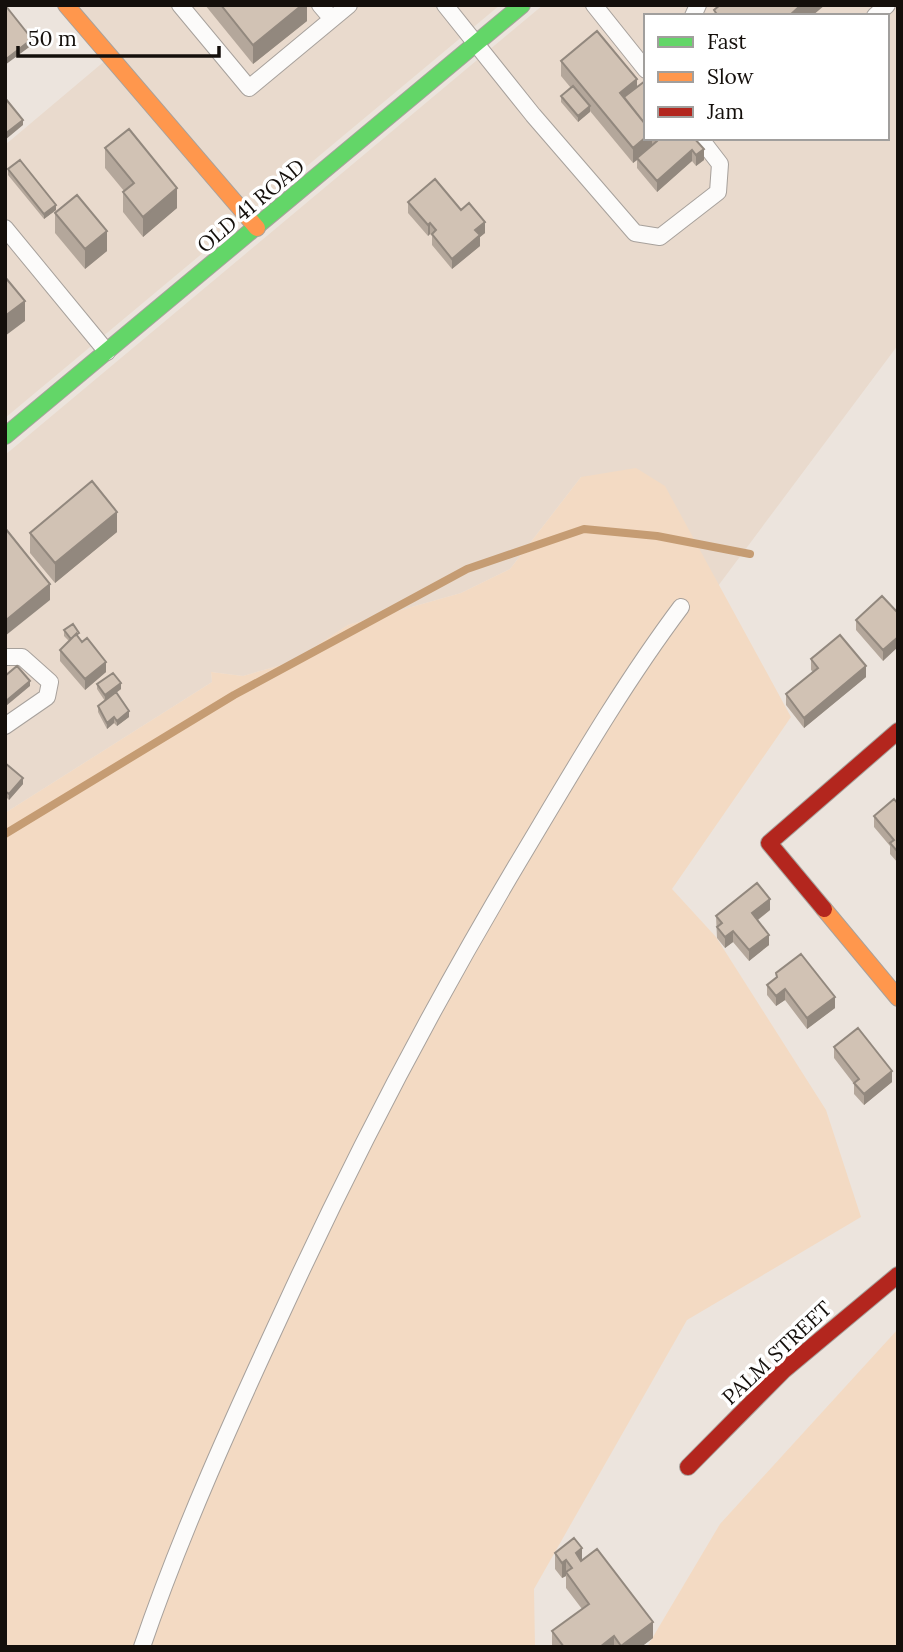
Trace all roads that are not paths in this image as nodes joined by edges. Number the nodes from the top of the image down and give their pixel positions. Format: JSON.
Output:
{"nodes":[{"id":1,"x":66,"y":5,"type":"edge"},
{"id":2,"x":180,"y":5,"type":"edge"},
{"id":3,"x":320,"y":5,"type":"edge"},
{"id":4,"x":349,"y":5,"type":"edge"},
{"id":5,"x":445,"y":5,"type":"edge"},
{"id":6,"x":522,"y":5,"type":"edge"},
{"id":7,"x":594,"y":5,"type":"edge"},
{"id":8,"x":332,"y":19,"type":"junction"},
{"id":9,"x":476,"y":43,"type":"junction"},
{"id":10,"x":644,"y":68,"type":"edge"},
{"id":11,"x":702,"y":140,"type":"edge"},
{"id":12,"x":5,"y":228,"type":"edge"},
{"id":13,"x":257,"y":228,"type":"junction"},
{"id":14,"x":107,"y":352,"type":"junction"},
{"id":15,"x":5,"y":436,"type":"edge"},
{"id":16,"x":681,"y":607,"type":"dead end"},
{"id":17,"x":5,"y":657,"type":"edge"},
{"id":18,"x":5,"y":726,"type":"edge"},
{"id":19,"x":898,"y":731,"type":"edge"},
{"id":20,"x":898,"y":998,"type":"edge"},
{"id":21,"x":898,"y":1275,"type":"edge"},
{"id":22,"x":688,"y":1467,"type":"dead end"},
{"id":23,"x":142,"y":1647,"type":"edge"}],
"edges":[{"from":1,"to":13,"type":"street"},
{"from":2,"to":8,"type":"lane"},
{"from":3,"to":8,"type":"lane"},
{"from":4,"to":8,"type":"lane"},
{"from":5,"to":9,"type":"lane"},
{"from":6,"to":9,"type":"street","name":"OLD 41 ROAD"},
{"from":7,"to":10,"type":"lane"},
{"from":9,"to":11,"type":"lane"},
{"from":9,"to":13,"type":"street","name":"OLD 41 ROAD"},
{"from":12,"to":14,"type":"lane"},
{"from":13,"to":14,"type":"street","name":"OLD 41 ROAD"},
{"from":14,"to":15,"type":"street","name":"OLD 41 ROAD"},
{"from":16,"to":23,"type":"lane"},
{"from":17,"to":18,"type":"lane"},
{"from":19,"to":20,"type":"street"},
{"from":21,"to":22,"type":"street","name":"PALM STREET"}]}
